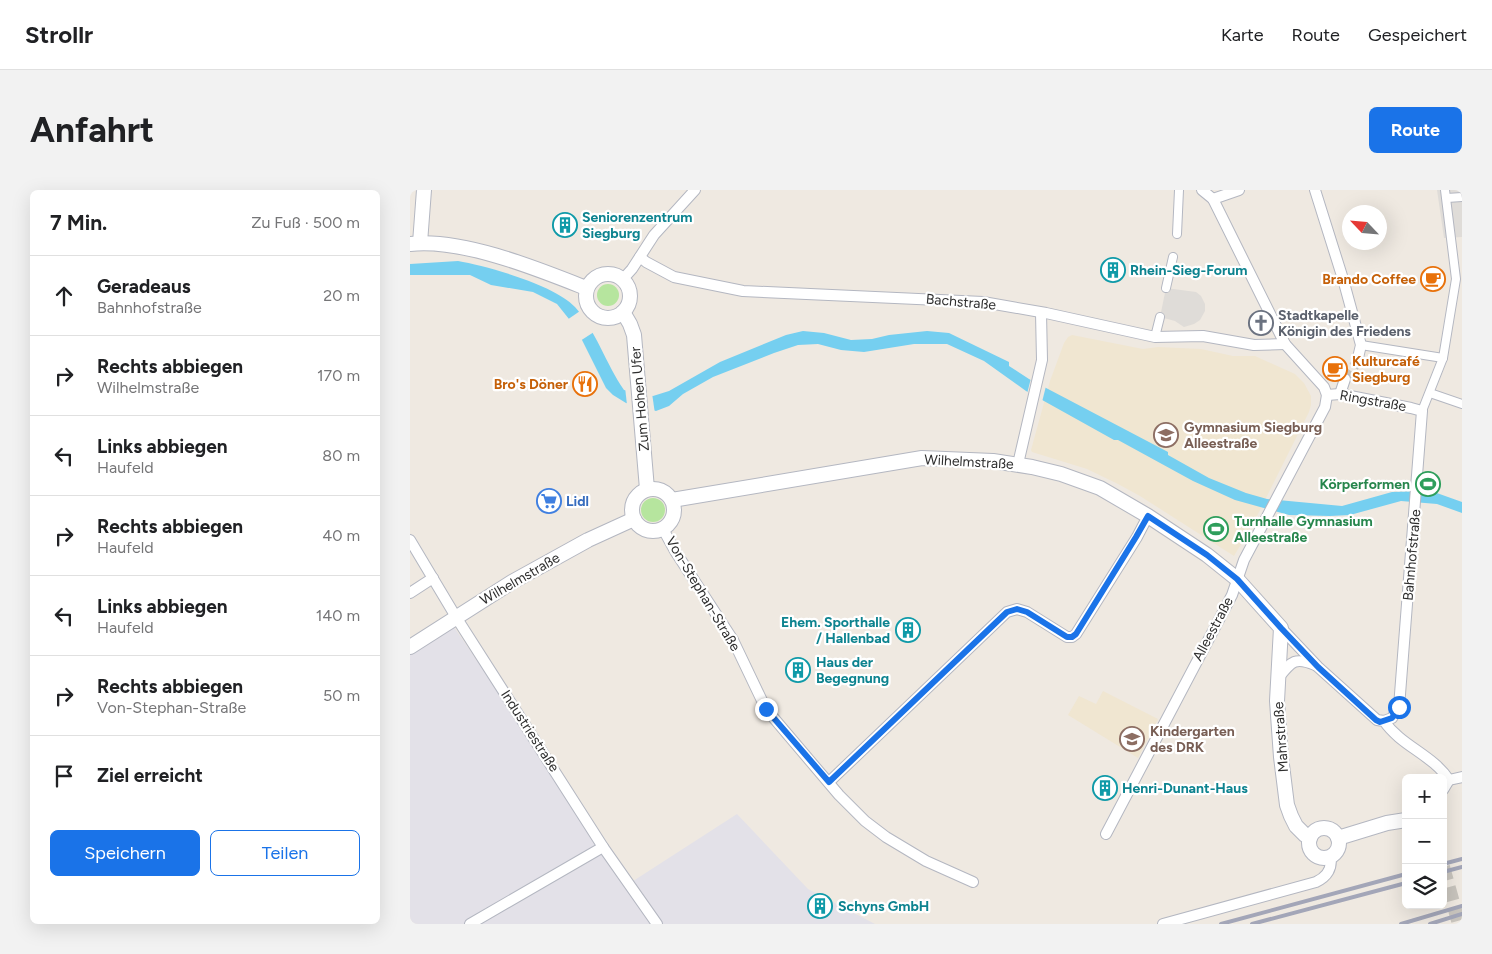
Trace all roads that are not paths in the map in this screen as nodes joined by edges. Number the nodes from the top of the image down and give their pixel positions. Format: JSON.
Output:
{"nodes":[{"id":1,"x":424,"y":190,"type":"edge"},
{"id":2,"x":695,"y":190,"type":"edge"},
{"id":3,"x":1179,"y":190,"type":"edge"},
{"id":4,"x":1202,"y":190,"type":"edge"},
{"id":5,"x":1239,"y":190,"type":"edge"},
{"id":6,"x":1314,"y":190,"type":"edge"},
{"id":7,"x":1446,"y":194,"type":"edge"},
{"id":8,"x":1462,"y":197,"type":"edge"},
{"id":9,"x":1213,"y":199,"type":"junction"},
{"id":10,"x":1177,"y":234,"type":"dead end"},
{"id":11,"x":415,"y":243,"type":"edge"},
{"id":12,"x":640,"y":257,"type":"junction"},
{"id":13,"x":1173,"y":258,"type":"dead end"},
{"id":14,"x":623,"y":279,"type":"junction"},
{"id":15,"x":586,"y":288,"type":"junction"},
{"id":16,"x":1166,"y":288,"type":"dead end"},
{"id":17,"x":623,"y":312,"type":"junction"},
{"id":18,"x":1041,"y":313,"type":"junction"},
{"id":19,"x":1160,"y":317,"type":"dead end"},
{"id":20,"x":1155,"y":337,"type":"junction"},
{"id":21,"x":1285,"y":344,"type":"junction"},
{"id":22,"x":1361,"y":345,"type":"junction"},
{"id":23,"x":1443,"y":358,"type":"junction"},
{"id":24,"x":1357,"y":362,"type":"tunnel mouth"},
{"id":25,"x":1345,"y":379,"type":"tunnel mouth"},
{"id":26,"x":1430,"y":393,"type":"junction"},
{"id":27,"x":1340,"y":394,"type":"junction"},
{"id":28,"x":1327,"y":395,"type":"junction"},
{"id":29,"x":1462,"y":404,"type":"edge"},
{"id":30,"x":1422,"y":411,"type":"junction"},
{"id":31,"x":1018,"y":464,"type":"junction"},
{"id":32,"x":647,"y":489,"type":"junction"},
{"id":33,"x":672,"y":500,"type":"junction"},
{"id":34,"x":1148,"y":516,"type":"junction"},
{"id":35,"x":634,"y":519,"type":"junction"},
{"id":36,"x":663,"y":529,"type":"junction"},
{"id":37,"x":410,"y":540,"type":"edge"},
{"id":38,"x":434,"y":578,"type":"junction"},
{"id":39,"x":1237,"y":579,"type":"junction"},
{"id":40,"x":410,"y":593,"type":"edge"},
{"id":41,"x":456,"y":617,"type":"junction"},
{"id":42,"x":1281,"y":628,"type":"junction"},
{"id":43,"x":410,"y":647,"type":"edge"},
{"id":44,"x":1318,"y":667,"type":"junction"},
{"id":45,"x":1279,"y":677,"type":"junction"},
{"id":46,"x":1384,"y":721,"type":"junction"},
{"id":47,"x":1462,"y":777,"type":"edge"},
{"id":48,"x":1449,"y":780,"type":"junction"},
{"id":49,"x":829,"y":782,"type":"junction"},
{"id":50,"x":1447,"y":783,"type":"edge"},
{"id":51,"x":1402,"y":821,"type":"edge"},
{"id":52,"x":1106,"y":834,"type":"dead end"},
{"id":53,"x":1310,"y":838,"type":"junction"},
{"id":54,"x":1338,"y":838,"type":"junction"},
{"id":55,"x":604,"y":847,"type":"junction"},
{"id":56,"x":1330,"y":856,"type":"junction"},
{"id":57,"x":973,"y":882,"type":"dead end"},
{"id":58,"x":470,"y":924,"type":"edge"},
{"id":59,"x":657,"y":924,"type":"edge"},
{"id":60,"x":1164,"y":924,"type":"edge"}],
"edges":[{"from":1,"to":11,"type":"main road"},
{"from":2,"to":12,"type":"street"},
{"from":3,"to":10,"type":"street"},
{"from":4,"to":9,"type":"street","name":"Ringstraße"},
{"from":5,"to":9,"type":"street"},
{"from":6,"to":22,"type":"street"},
{"from":7,"to":8,"type":"street"},
{"from":7,"to":23,"type":"street","name":"Bahnhofstraße"},
{"from":9,"to":21,"type":"street","name":"Ringstraße"},
{"from":11,"to":15,"type":"main road"},
{"from":12,"to":14,"type":"street"},
{"from":12,"to":18,"type":"street","name":"Bachstraße"},
{"from":13,"to":16,"type":"street"},
{"from":14,"to":15,"type":"main road"},
{"from":14,"to":17,"type":"main road"},
{"from":15,"to":17,"type":"main road"},
{"from":17,"to":32,"type":"main road","name":"Zum Hohen Ufer"},
{"from":18,"to":20,"type":"street","name":"Bachstraße"},
{"from":18,"to":31,"type":"street"},
{"from":19,"to":20,"type":"street"},
{"from":20,"to":21,"type":"street","name":"Bachstraße"},
{"from":21,"to":28,"type":"street","name":"Ringstraße"},
{"from":22,"to":23,"type":"street"},
{"from":22,"to":24,"type":"street"},
{"from":23,"to":26,"type":"street","name":"Bahnhofstraße"},
{"from":25,"to":27,"type":"street"},
{"from":26,"to":29,"type":"street"},
{"from":26,"to":30,"type":"street","name":"Bahnhofstraße"},
{"from":27,"to":28,"type":"street","name":"Ringstraße"},
{"from":27,"to":30,"type":"street","name":"Ringstraße"},
{"from":28,"to":39,"type":"street","name":"Alleestraße"},
{"from":30,"to":46,"type":"street","name":"Bahnhofstraße"},
{"from":31,"to":33,"type":"main road","name":"Wilhelmstraße"},
{"from":31,"to":34,"type":"main road","name":"Wilhelmstraße"},
{"from":32,"to":33,"type":"main road"},
{"from":32,"to":35,"type":"main road"},
{"from":33,"to":36,"type":"main road"},
{"from":34,"to":39,"type":"main road","name":"Wilhelmstraße"},
{"from":34,"to":49,"type":"street"},
{"from":35,"to":36,"type":"main road"},
{"from":35,"to":41,"type":"main road","name":"Wilhelmstraße"},
{"from":36,"to":49,"type":"street","name":"Von-Stephan-Straße"},
{"from":37,"to":38,"type":"street","name":"Industriestraße"},
{"from":38,"to":40,"type":"street"},
{"from":38,"to":41,"type":"street","name":"Industriestraße"},
{"from":39,"to":42,"type":"main road","name":"Wilhelmstraße"},
{"from":39,"to":52,"type":"street","name":"Alleestraße"},
{"from":41,"to":43,"type":"main road","name":"Wilhelmstraße"},
{"from":41,"to":55,"type":"street","name":"Industriestraße"},
{"from":42,"to":44,"type":"street","name":"Wilhelmstraße"},
{"from":42,"to":45,"type":"main road","name":"Mahrstraße"},
{"from":44,"to":45,"type":"street","name":"Wilhelmstraße"},
{"from":44,"to":46,"type":"street","name":"Wilhelmstraße"},
{"from":45,"to":53,"type":"main road","name":"Mahrstraße"},
{"from":46,"to":48,"type":"street","name":"Wilhelmstraße"},
{"from":47,"to":48,"type":"street"},
{"from":48,"to":50,"type":"street"},
{"from":49,"to":57,"type":"street","name":"Von-Stephan-Straße"},
{"from":51,"to":54,"type":"main road"},
{"from":53,"to":54,"type":"main road"},
{"from":53,"to":56,"type":"main road"},
{"from":54,"to":56,"type":"main road"},
{"from":55,"to":58,"type":"street"},
{"from":55,"to":59,"type":"street","name":"Industriestraße"},
{"from":56,"to":60,"type":"street"}]}
